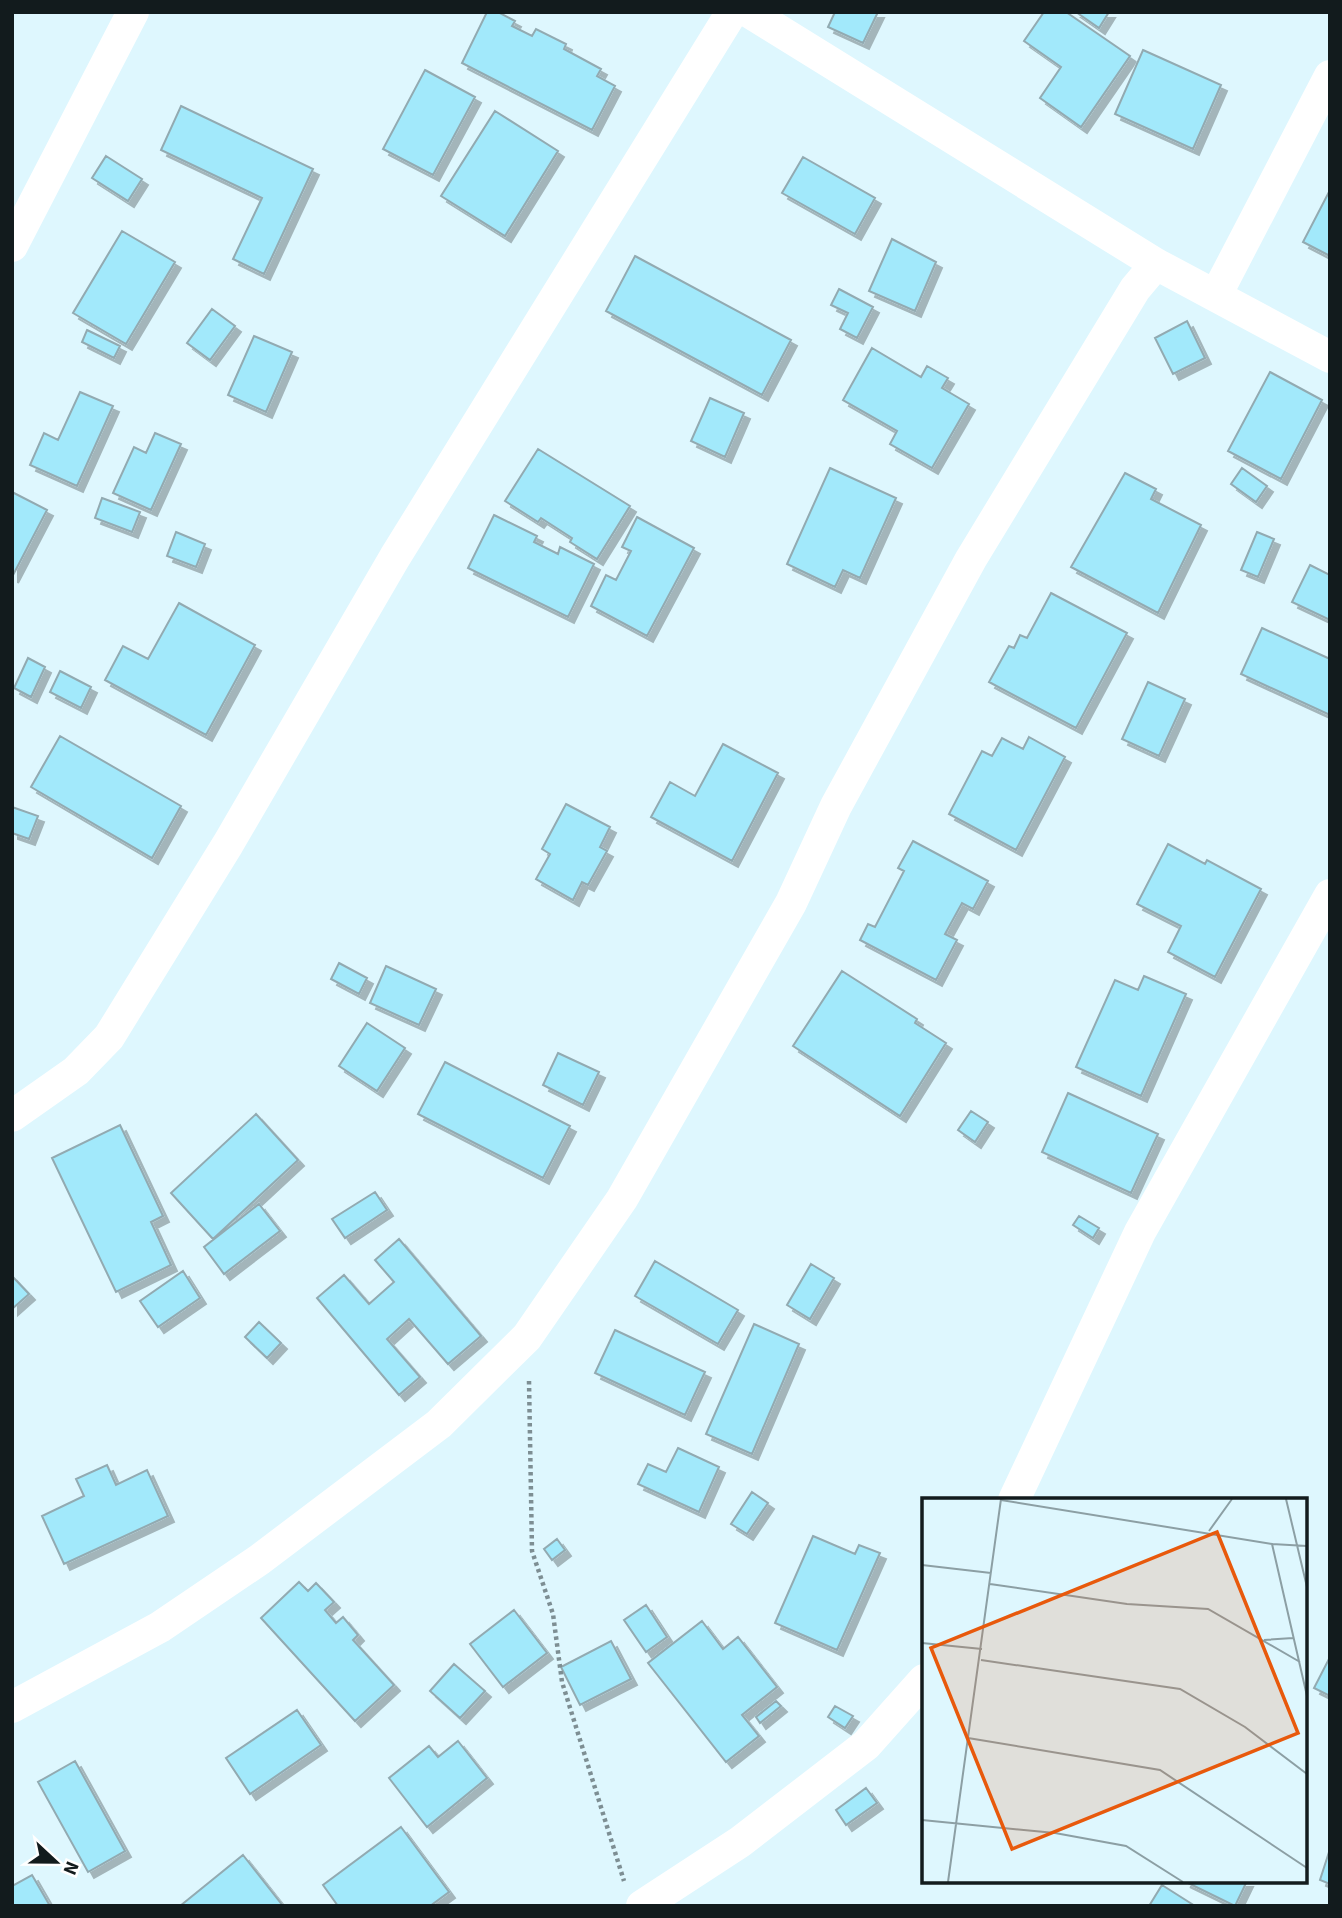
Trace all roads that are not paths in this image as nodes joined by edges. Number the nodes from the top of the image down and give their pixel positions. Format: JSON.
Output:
{"nodes":[{"id":1,"x":134,"y":12,"type":"edge"},
{"id":2,"x":732,"y":12,"type":"edge"},
{"id":3,"x":749,"y":12,"type":"edge"},
{"id":4,"x":1330,"y":76,"type":"edge"},
{"id":5,"x":12,"y":246,"type":"edge"},
{"id":6,"x":1156,"y":264,"type":"junction"},
{"id":7,"x":1216,"y":295,"type":"junction"},
{"id":8,"x":1330,"y":357,"type":"edge"},
{"id":9,"x":1330,"y":895,"type":"edge"},
{"id":10,"x":12,"y":1116,"type":"edge"},
{"id":11,"x":1015,"y":1498,"type":"edge"},
{"id":12,"x":922,"y":1682,"type":"edge"},
{"id":13,"x":12,"y":1707,"type":"edge"},
{"id":14,"x":634,"y":1896,"type":"edge"}],
"edges":[{"from":1,"to":5,"type":"street"},
{"from":2,"to":10,"type":"street"},
{"from":3,"to":6,"type":"street"},
{"from":4,"to":7,"type":"street"},
{"from":6,"to":7,"type":"street"},
{"from":6,"to":13,"type":"street"},
{"from":7,"to":8,"type":"street"},
{"from":9,"to":11,"type":"street"},
{"from":12,"to":14,"type":"street"}]}
